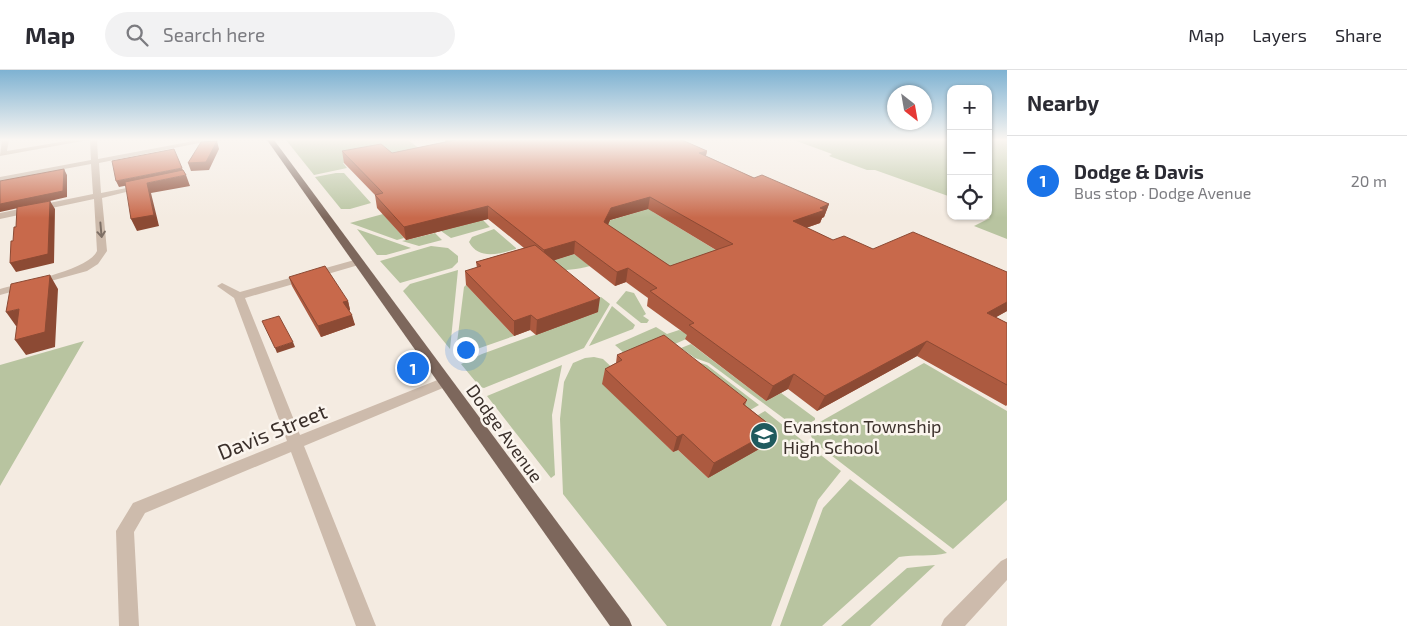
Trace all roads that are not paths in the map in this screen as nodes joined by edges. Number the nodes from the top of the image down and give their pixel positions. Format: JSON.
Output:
{"nodes":[{"id":1,"x":72,"y":166,"type":"edge"},
{"id":2,"x":94,"y":166,"type":"edge"},
{"id":3,"x":289,"y":166,"type":"edge"},
{"id":4,"x":0,"y":179,"type":"edge"},
{"id":5,"x":155,"y":184,"type":"edge"},
{"id":6,"x":98,"y":196,"type":"junction"},
{"id":7,"x":0,"y":216,"type":"edge"},
{"id":8,"x":358,"y":262,"type":"junction"},
{"id":9,"x":222,"y":286,"type":"dead end"},
{"id":10,"x":0,"y":292,"type":"edge"},
{"id":11,"x":239,"y":296,"type":"junction"},
{"id":12,"x":445,"y":382,"type":"junction"},
{"id":13,"x":295,"y":444,"type":"junction"},
{"id":14,"x":1004,"y":576,"type":"edge"},
{"id":15,"x":129,"y":626,"type":"edge"},
{"id":16,"x":366,"y":626,"type":"edge"},
{"id":17,"x":622,"y":626,"type":"edge"},
{"id":18,"x":951,"y":626,"type":"edge"}],
"edges":[{"from":1,"to":4,"type":"street"},
{"from":2,"to":6,"type":"street"},
{"from":3,"to":8,"type":"main road","name":"Dodge Avenue"},
{"from":5,"to":6,"type":"street"},
{"from":6,"to":7,"type":"street"},
{"from":6,"to":10,"type":"street","one_way":true},
{"from":8,"to":11,"type":"street"},
{"from":8,"to":12,"type":"main road","name":"Dodge Avenue"},
{"from":9,"to":11,"type":"street"},
{"from":11,"to":13,"type":"street"},
{"from":12,"to":13,"type":"street","name":"Davis Street"},
{"from":12,"to":17,"type":"main road","name":"Dodge Avenue"},
{"from":13,"to":15,"type":"street","name":"Davis Street"},
{"from":13,"to":16,"type":"street"},
{"from":14,"to":18,"type":"street"}]}
